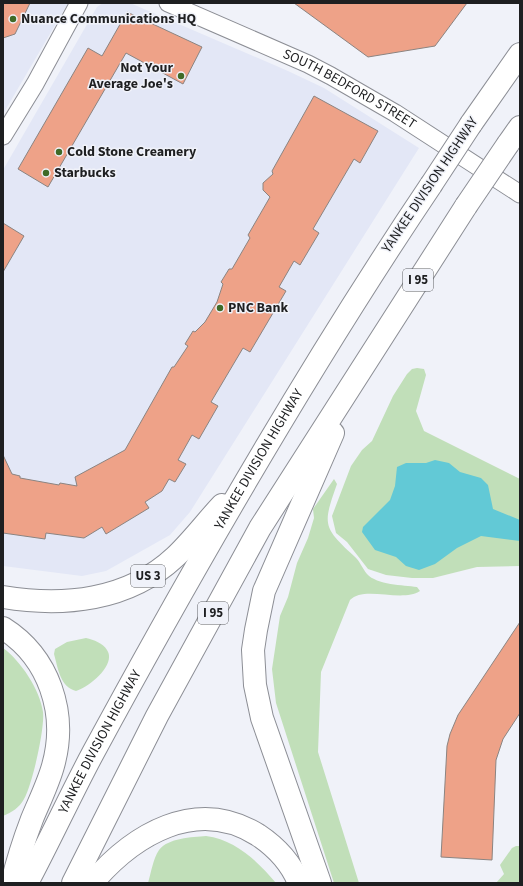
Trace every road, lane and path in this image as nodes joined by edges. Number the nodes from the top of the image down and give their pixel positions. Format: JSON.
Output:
{"nodes":[{"id":1,"x":79,"y":3,"type":"edge"},
{"id":2,"x":168,"y":3,"type":"edge"},
{"id":3,"x":520,"y":54,"type":"edge"},
{"id":4,"x":3,"y":136,"type":"edge"},
{"id":5,"x":514,"y":136,"type":"edge"},
{"id":6,"x":520,"y":194,"type":"edge"},
{"id":7,"x":371,"y":354,"type":"junction"},
{"id":8,"x":253,"y":469,"type":"junction"},
{"id":9,"x":3,"y":598,"type":"edge"},
{"id":10,"x":3,"y":628,"type":"edge"},
{"id":11,"x":12,"y":883,"type":"edge"},
{"id":12,"x":27,"y":883,"type":"edge"},
{"id":13,"x":74,"y":883,"type":"edge"},
{"id":14,"x":92,"y":883,"type":"edge"},
{"id":15,"x":299,"y":883,"type":"edge"},
{"id":16,"x":320,"y":883,"type":"edge"}],
"edges":[{"from":1,"to":4,"type":"main road"},
{"from":2,"to":6,"type":"main road","name":"SOUTH BEDFORD STREET"},
{"from":3,"to":8,"type":"highway","name":"YANKEE DIVISION HIGHWAY","number":"I 95","bridge":true},
{"from":5,"to":7,"type":"highway","number":"I 95","bridge":true},
{"from":7,"to":13,"type":"highway","number":"I 95"},
{"from":7,"to":16,"type":"highway"},
{"from":8,"to":9,"type":"highway","number":"US 3"},
{"from":8,"to":12,"type":"highway","name":"YANKEE DIVISION HIGHWAY","number":"I 95"},
{"from":10,"to":11,"type":"highway"},
{"from":14,"to":15,"type":"highway"}]}
